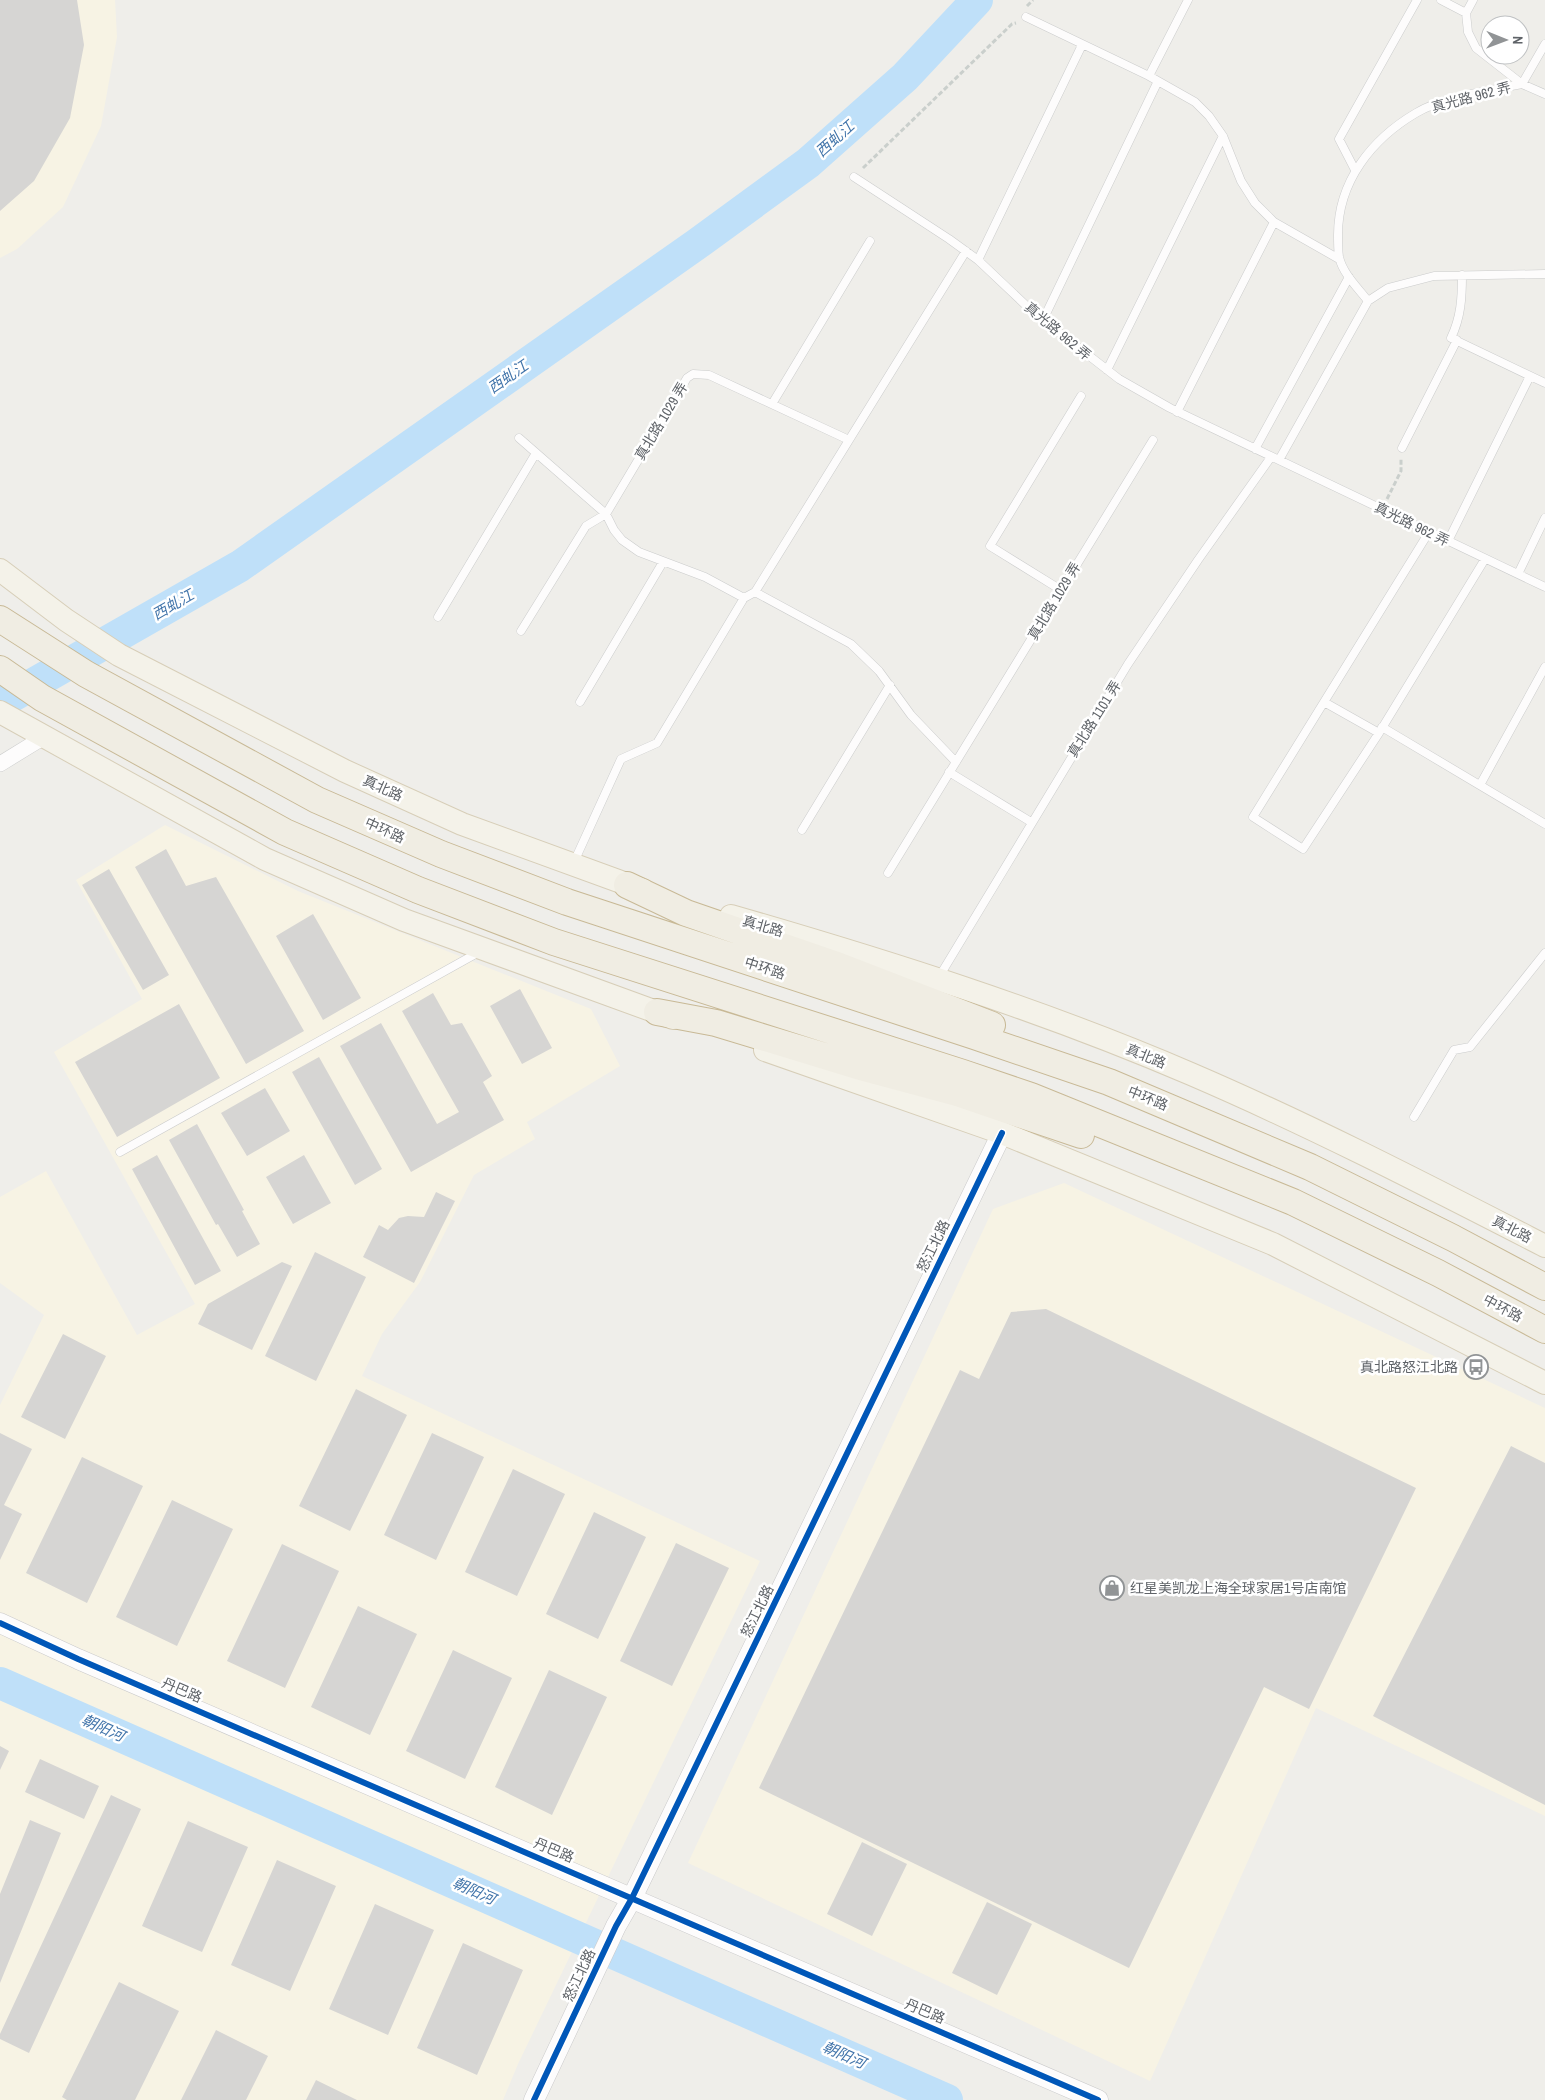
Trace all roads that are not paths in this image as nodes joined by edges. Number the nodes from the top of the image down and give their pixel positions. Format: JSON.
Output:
{"nodes":[{"id":1,"x":1188,"y":0,"type":"edge"},
{"id":2,"x":1417,"y":0,"type":"edge"},
{"id":3,"x":1441,"y":0,"type":"edge"},
{"id":4,"x":1474,"y":0,"type":"edge"},
{"id":5,"x":1466,"y":13,"type":"junction"},
{"id":6,"x":1026,"y":18,"type":"road end"},
{"id":7,"x":1545,"y":44,"type":"edge"},
{"id":8,"x":1082,"y":45,"type":"junction"},
{"id":9,"x":1149,"y":76,"type":"junction"},
{"id":10,"x":1158,"y":81,"type":"junction"},
{"id":11,"x":1522,"y":84,"type":"junction"},
{"id":12,"x":1545,"y":94,"type":"edge"},
{"id":13,"x":1223,"y":136,"type":"junction"},
{"id":14,"x":1355,"y":170,"type":"junction"},
{"id":15,"x":854,"y":177,"type":"road end"},
{"id":16,"x":1274,"y":222,"type":"junction"},
{"id":17,"x":870,"y":241,"type":"dead end"},
{"id":18,"x":966,"y":251,"type":"junction"},
{"id":19,"x":1340,"y":259,"type":"junction"},
{"id":20,"x":978,"y":260,"type":"junction"},
{"id":21,"x":1545,"y":274,"type":"edge"},
{"id":22,"x":1462,"y":276,"type":"junction"},
{"id":23,"x":1349,"y":277,"type":"junction"},
{"id":24,"x":1368,"y":301,"type":"junction"},
{"id":25,"x":1042,"y":320,"type":"junction"},
{"id":26,"x":1457,"y":340,"type":"junction"},
{"id":27,"x":1107,"y":370,"type":"junction"},
{"id":28,"x":1530,"y":376,"type":"junction"},
{"id":29,"x":1545,"y":383,"type":"edge"},
{"id":30,"x":1082,"y":396,"type":"dead end"},
{"id":31,"x":772,"y":404,"type":"junction"},
{"id":32,"x":1177,"y":412,"type":"junction"},
{"id":33,"x":519,"y":438,"type":"dead end"},
{"id":34,"x":849,"y":440,"type":"junction"},
{"id":35,"x":1152,"y":440,"type":"dead end"},
{"id":36,"x":1402,"y":448,"type":"road end"},
{"id":37,"x":1255,"y":449,"type":"junction"},
{"id":38,"x":536,"y":452,"type":"junction"},
{"id":39,"x":1275,"y":458,"type":"junction"},
{"id":40,"x":606,"y":514,"type":"junction"},
{"id":41,"x":1545,"y":518,"type":"edge"},
{"id":42,"x":1429,"y":532,"type":"junction"},
{"id":43,"x":1448,"y":541,"type":"junction"},
{"id":44,"x":1485,"y":558,"type":"junction"},
{"id":45,"x":663,"y":562,"type":"junction"},
{"id":46,"x":0,"y":570,"type":"edge"},
{"id":47,"x":1518,"y":574,"type":"junction"},
{"id":48,"x":1545,"y":587,"type":"edge"},
{"id":49,"x":1061,"y":590,"type":"junction"},
{"id":50,"x":755,"y":592,"type":"junction"},
{"id":51,"x":744,"y":598,"type":"junction"},
{"id":52,"x":438,"y":617,"type":"dead end"},
{"id":53,"x":0,"y":619,"type":"edge"},
{"id":54,"x":520,"y":631,"type":"dead end"},
{"id":55,"x":1545,"y":667,"type":"edge"},
{"id":56,"x":0,"y":669,"type":"edge"},
{"id":57,"x":890,"y":685,"type":"junction"},
{"id":58,"x":580,"y":702,"type":"dead end"},
{"id":59,"x":1324,"y":702,"type":"junction"},
{"id":60,"x":3,"y":714,"type":"edge"},
{"id":61,"x":1380,"y":730,"type":"junction"},
{"id":62,"x":44,"y":737,"type":"junction"},
{"id":63,"x":956,"y":762,"type":"junction"},
{"id":64,"x":0,"y":764,"type":"edge"},
{"id":65,"x":949,"y":772,"type":"junction"},
{"id":66,"x":1480,"y":786,"type":"junction"},
{"id":67,"x":1031,"y":822,"type":"junction"},
{"id":68,"x":1545,"y":824,"type":"edge"},
{"id":69,"x":802,"y":830,"type":"dead end"},
{"id":70,"x":573,"y":864,"type":"junction"},
{"id":71,"x":888,"y":873,"type":"dead end"},
{"id":72,"x":627,"y":885,"type":"junction"},
{"id":73,"x":484,"y":949,"type":"junction"},
{"id":74,"x":1545,"y":953,"type":"edge"},
{"id":75,"x":938,"y":980,"type":"junction"},
{"id":76,"x":657,"y":1012,"type":"junction"},
{"id":77,"x":1109,"y":1082,"type":"junction"},
{"id":78,"x":1414,"y":1117,"type":"dead end"},
{"id":79,"x":1002,"y":1133,"type":"junction"},
{"id":80,"x":120,"y":1152,"type":"dead end"},
{"id":81,"x":1294,"y":1202,"type":"junction"},
{"id":82,"x":1545,"y":1246,"type":"edge"},
{"id":83,"x":1545,"y":1287,"type":"edge"},
{"id":84,"x":1545,"y":1330,"type":"edge"},
{"id":85,"x":1545,"y":1383,"type":"edge"},
{"id":86,"x":0,"y":1623,"type":"edge"},
{"id":87,"x":632,"y":1898,"type":"junction"},
{"id":88,"x":534,"y":2100,"type":"edge"},
{"id":89,"x":1098,"y":2100,"type":"edge"}],
"edges":[{"from":1,"to":9,"type":"lane"},
{"from":2,"to":14,"type":"lane"},
{"from":3,"to":5,"type":"lane"},
{"from":4,"to":5,"type":"lane"},
{"from":5,"to":11,"type":"lane","name":"真光路 962 弄"},
{"from":6,"to":8,"type":"lane"},
{"from":7,"to":11,"type":"lane"},
{"from":8,"to":9,"type":"lane"},
{"from":8,"to":20,"type":"lane"},
{"from":9,"to":10,"type":"lane"},
{"from":10,"to":13,"type":"lane"},
{"from":10,"to":25,"type":"lane"},
{"from":11,"to":12,"type":"lane","name":"真光路 962 弄"},
{"from":11,"to":14,"type":"lane","name":"真光路 962 弄"},
{"from":13,"to":16,"type":"lane"},
{"from":13,"to":27,"type":"lane"},
{"from":14,"to":19,"type":"lane","name":"真光路 962 弄"},
{"from":15,"to":18,"type":"lane","name":"真光路 962 弄"},
{"from":16,"to":19,"type":"lane"},
{"from":16,"to":32,"type":"lane"},
{"from":17,"to":31,"type":"lane"},
{"from":18,"to":20,"type":"lane","name":"真光路 962 弄"},
{"from":18,"to":34,"type":"lane"},
{"from":19,"to":23,"type":"lane","name":"真光路 962 弄"},
{"from":20,"to":25,"type":"lane","name":"真光路 962 弄"},
{"from":21,"to":22,"type":"lane"},
{"from":22,"to":24,"type":"lane"},
{"from":22,"to":26,"type":"lane"},
{"from":23,"to":24,"type":"lane","name":"真光路 962 弄"},
{"from":23,"to":37,"type":"lane"},
{"from":24,"to":39,"type":"lane"},
{"from":25,"to":27,"type":"lane","name":"真光路 962 弄"},
{"from":26,"to":28,"type":"lane"},
{"from":26,"to":36,"type":"lane"},
{"from":27,"to":32,"type":"lane","name":"真光路 962 弄"},
{"from":28,"to":29,"type":"lane"},
{"from":28,"to":43,"type":"lane"},
{"from":30,"to":49,"type":"lane"},
{"from":31,"to":34,"type":"lane","name":"真北路 1029 弄"},
{"from":31,"to":40,"type":"lane","name":"真北路 1029 弄"},
{"from":32,"to":37,"type":"lane","name":"真光路 962 弄"},
{"from":33,"to":38,"type":"lane"},
{"from":34,"to":50,"type":"lane"},
{"from":35,"to":49,"type":"lane","name":"真北路 1029 弄"},
{"from":37,"to":39,"type":"lane","name":"真光路 962 弄"},
{"from":38,"to":40,"type":"lane"},
{"from":38,"to":52,"type":"lane"},
{"from":39,"to":42,"type":"lane","name":"真光路 962 弄"},
{"from":39,"to":67,"type":"lane","name":"真北路 1101 弄"},
{"from":40,"to":45,"type":"lane"},
{"from":40,"to":54,"type":"lane"},
{"from":41,"to":47,"type":"lane"},
{"from":42,"to":43,"type":"lane","name":"真光路 962 弄"},
{"from":42,"to":59,"type":"lane"},
{"from":43,"to":44,"type":"lane","name":"真光路 962 弄"},
{"from":44,"to":47,"type":"lane","name":"真光路 962 弄"},
{"from":44,"to":61,"type":"lane"},
{"from":45,"to":51,"type":"lane"},
{"from":45,"to":58,"type":"lane"},
{"from":46,"to":70,"type":"main road","name":"真北路"},
{"from":47,"to":48,"type":"lane","name":"真光路 962 弄"},
{"from":49,"to":63,"type":"lane","name":"真北路 1029 弄"},
{"from":50,"to":51,"type":"lane"},
{"from":50,"to":57,"type":"lane"},
{"from":51,"to":70,"type":"lane"},
{"from":53,"to":77,"type":"highway","name":"中环路"},
{"from":55,"to":66,"type":"lane"},
{"from":56,"to":81,"type":"highway","name":"中环路"},
{"from":57,"to":63,"type":"lane"},
{"from":57,"to":69,"type":"lane"},
{"from":59,"to":61,"type":"lane"},
{"from":59,"to":61,"type":"lane"},
{"from":60,"to":62,"type":"main road"},
{"from":61,"to":66,"type":"lane"},
{"from":62,"to":64,"type":"street"},
{"from":62,"to":73,"type":"main road"},
{"from":63,"to":65,"type":"lane","name":"真北路 1029 弄"},
{"from":65,"to":67,"type":"lane"},
{"from":65,"to":71,"type":"lane","name":"真北路 1029 弄"},
{"from":66,"to":68,"type":"lane"},
{"from":67,"to":75,"type":"lane","name":"真北路 1101 弄"},
{"from":70,"to":72,"type":"main road","name":"真北路"},
{"from":72,"to":75,"type":"main road","name":"真北路"},
{"from":72,"to":77,"type":"highway"},
{"from":73,"to":76,"type":"main road"},
{"from":73,"to":80,"type":"lane"},
{"from":74,"to":78,"type":"lane"},
{"from":75,"to":82,"type":"main road","name":"真北路"},
{"from":76,"to":79,"type":"main road"},
{"from":76,"to":81,"type":"highway"},
{"from":77,"to":83,"type":"highway","name":"中环路"},
{"from":79,"to":85,"type":"main road"},
{"from":79,"to":87,"type":"street","name":"怒江北路"},
{"from":81,"to":84,"type":"highway","name":"中环路"},
{"from":86,"to":87,"type":"street","name":"丹巴路"},
{"from":87,"to":88,"type":"street","name":"怒江北路"},
{"from":87,"to":89,"type":"street","name":"丹巴路"}]}
